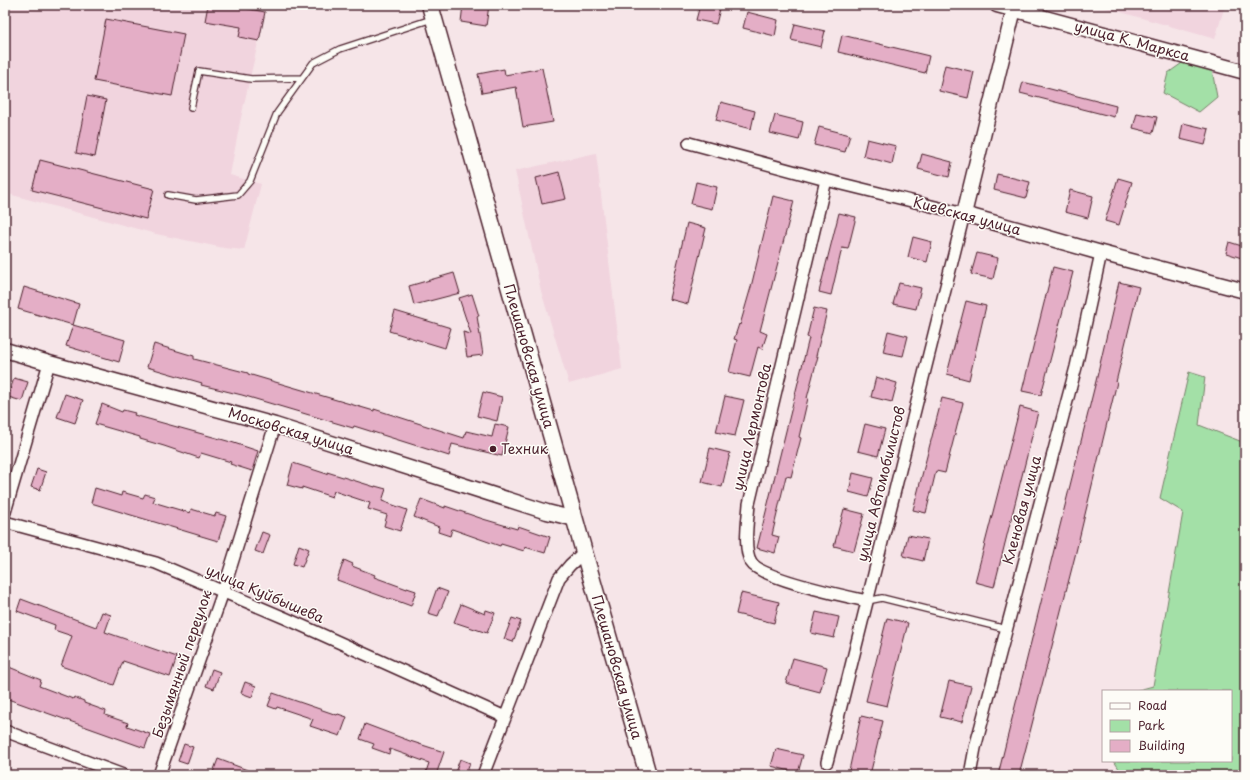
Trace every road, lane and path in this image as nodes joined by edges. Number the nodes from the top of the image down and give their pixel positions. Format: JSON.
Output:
{"nodes":[{"id":1,"x":997,"y":5,"type":"edge"},
{"id":2,"x":1014,"y":9,"type":"junction"},
{"id":3,"x":432,"y":12,"type":"edge"},
{"id":4,"x":1245,"y":72,"type":"edge"},
{"id":5,"x":302,"y":78,"type":"junction"},
{"id":6,"x":191,"y":108,"type":"dead end"},
{"id":7,"x":689,"y":143,"type":"dead end"},
{"id":8,"x":826,"y":180,"type":"junction"},
{"id":9,"x":168,"y":195,"type":"dead end"},
{"id":10,"x":964,"y":214,"type":"junction"},
{"id":11,"x":1101,"y":253,"type":"junction"},
{"id":12,"x":1245,"y":290,"type":"edge"},
{"id":13,"x":5,"y":350,"type":"edge"},
{"id":14,"x":49,"y":363,"type":"junction"},
{"id":15,"x":275,"y":425,"type":"junction"},
{"id":16,"x":5,"y":512,"type":"edge"},
{"id":17,"x":575,"y":519,"type":"junction"},
{"id":18,"x":5,"y":522,"type":"edge"},
{"id":19,"x":584,"y":552,"type":"junction"},
{"id":20,"x":223,"y":592,"type":"junction"},
{"id":21,"x":867,"y":601,"type":"junction"},
{"id":22,"x":1006,"y":629,"type":"junction"},
{"id":23,"x":505,"y":717,"type":"junction"},
{"id":24,"x":5,"y":731,"type":"edge"},
{"id":25,"x":827,"y":762,"type":"dead end"},
{"id":26,"x":123,"y":775,"type":"edge"},
{"id":27,"x":159,"y":775,"type":"edge"},
{"id":28,"x":483,"y":775,"type":"edge"},
{"id":29,"x":648,"y":775,"type":"edge"},
{"id":30,"x":970,"y":775,"type":"edge"}],
"edges":[{"from":1,"to":2,"type":"street","name":"улица К. Маркса"},
{"from":2,"to":4,"type":"street","name":"улица К. Маркса"},
{"from":2,"to":10,"type":"street"},
{"from":3,"to":5,"type":"lane"},
{"from":3,"to":17,"type":"main road","name":"Плешановская улица"},
{"from":5,"to":6,"type":"lane"},
{"from":5,"to":9,"type":"lane"},
{"from":7,"to":8,"type":"street","name":"Киевская улица"},
{"from":8,"to":10,"type":"street","name":"Киевская улица"},
{"from":8,"to":21,"type":"street","name":"улица Лермонтова"},
{"from":10,"to":11,"type":"street","name":"Киевская улица"},
{"from":10,"to":21,"type":"street","name":"улица Автомобилистов"},
{"from":11,"to":12,"type":"street","name":"Киевская улица"},
{"from":11,"to":22,"type":"street","name":"Кленовая улица"},
{"from":13,"to":14,"type":"street","name":"Московская улица"},
{"from":14,"to":15,"type":"street","name":"Московская улица"},
{"from":14,"to":16,"type":"street"},
{"from":15,"to":17,"type":"street","name":"Московская улица"},
{"from":15,"to":20,"type":"street","name":"Безымянный переулок"},
{"from":17,"to":19,"type":"main road","name":"Плешановская улица"},
{"from":18,"to":20,"type":"street","name":"улица Куйбышева"},
{"from":19,"to":23,"type":"street"},
{"from":19,"to":29,"type":"main road","name":"Плешановская улица"},
{"from":20,"to":23,"type":"street","name":"улица Куйбышева"},
{"from":20,"to":27,"type":"street","name":"Безымянный переулок"},
{"from":21,"to":22,"type":"lane"},
{"from":21,"to":25,"type":"street","name":"улица Автомобилистов"},
{"from":22,"to":30,"type":"street","name":"Кленовая улица"},
{"from":23,"to":28,"type":"street"},
{"from":24,"to":26,"type":"street"}]}
